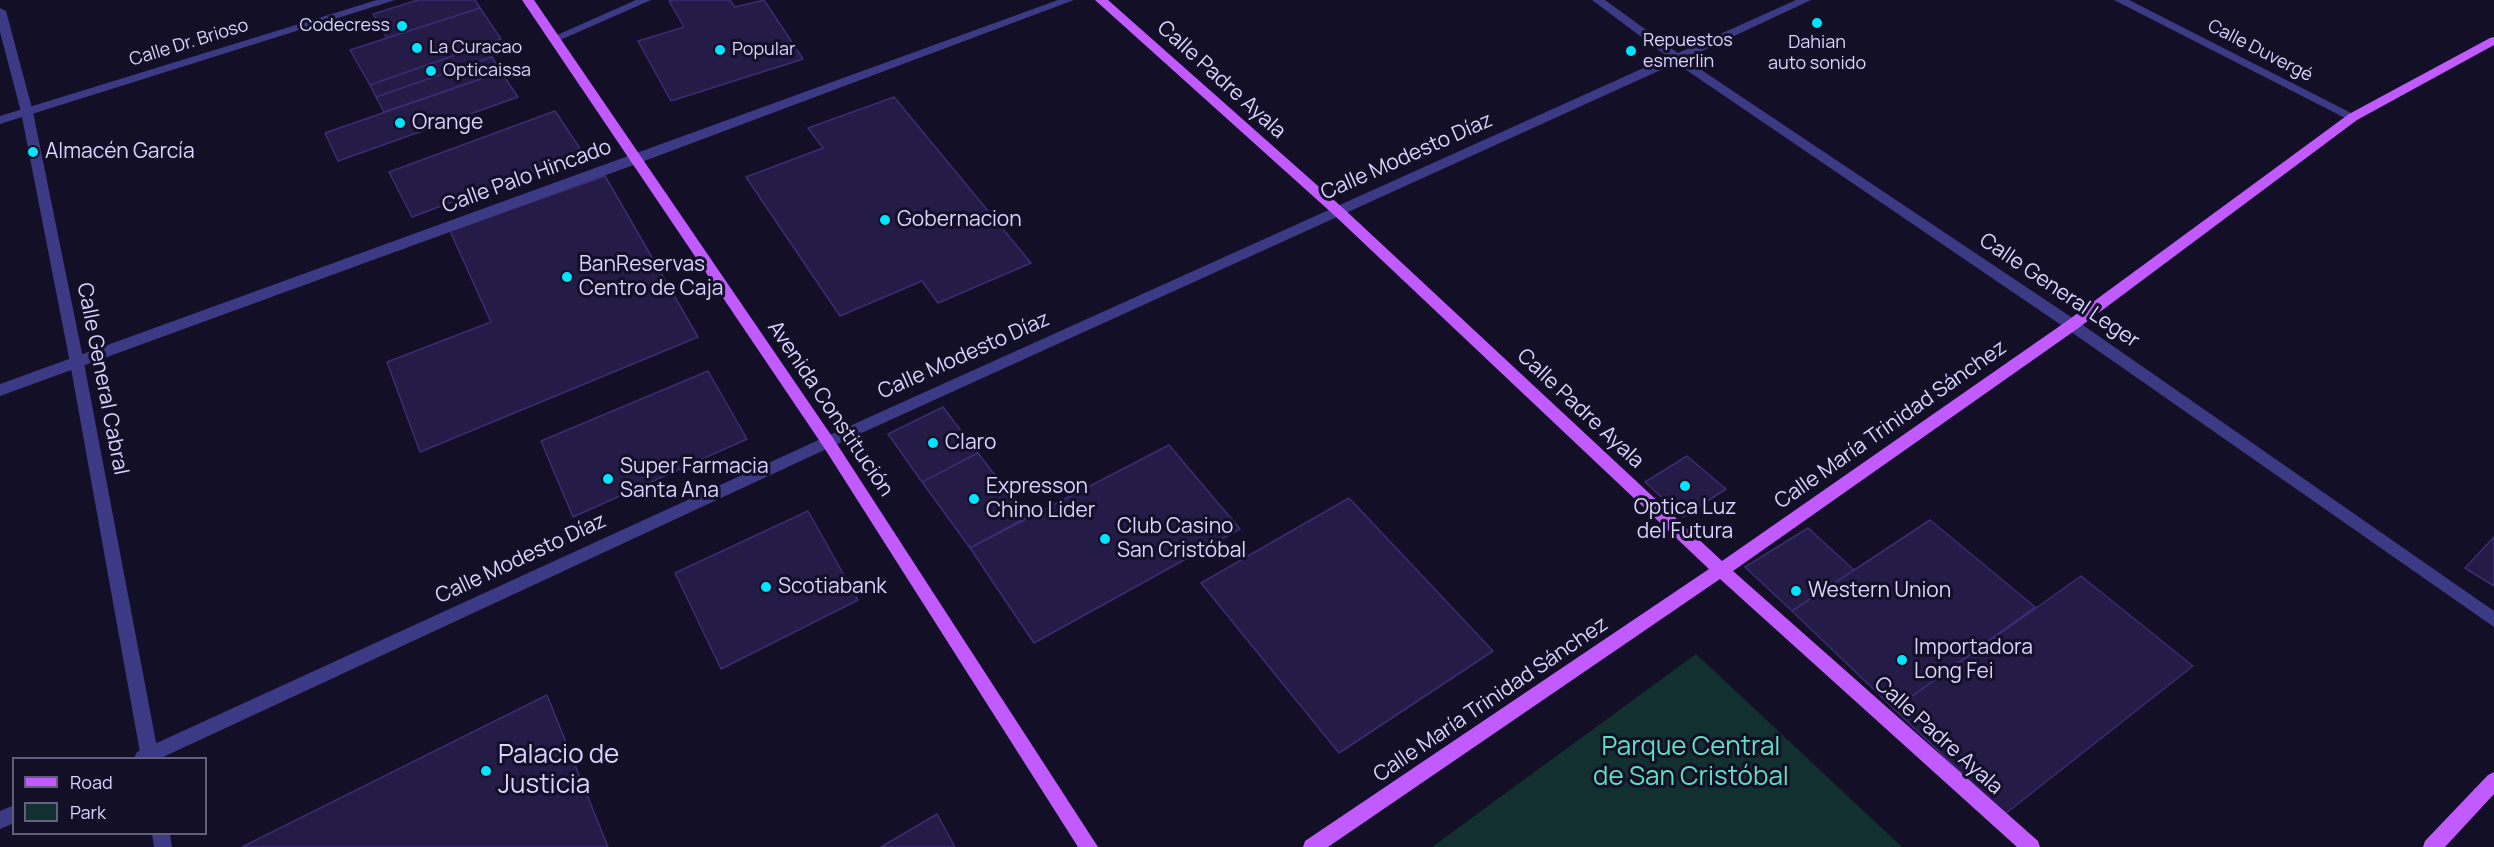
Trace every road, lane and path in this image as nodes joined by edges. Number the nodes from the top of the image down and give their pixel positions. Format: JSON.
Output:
{"nodes":[{"id":1,"x":390,"y":0,"type":"edge"},
{"id":2,"x":528,"y":0,"type":"edge"},
{"id":3,"x":645,"y":0,"type":"edge"},
{"id":4,"x":1068,"y":0,"type":"edge"},
{"id":5,"x":1101,"y":0,"type":"edge"},
{"id":6,"x":1598,"y":0,"type":"edge"},
{"id":7,"x":1805,"y":0,"type":"edge"},
{"id":8,"x":2120,"y":0,"type":"edge"},
{"id":9,"x":0,"y":11,"type":"edge"},
{"id":10,"x":554,"y":39,"type":"junction"},
{"id":11,"x":2494,"y":40,"type":"edge"},
{"id":12,"x":1678,"y":59,"type":"junction"},
{"id":13,"x":27,"y":112,"type":"junction"},
{"id":14,"x":2353,"y":117,"type":"junction"},
{"id":15,"x":0,"y":120,"type":"edge"},
{"id":16,"x":635,"y":160,"type":"junction"},
{"id":17,"x":1340,"y":212,"type":"junction"},
{"id":18,"x":2072,"y":325,"type":"junction"},
{"id":19,"x":77,"y":363,"type":"junction"},
{"id":20,"x":0,"y":390,"type":"edge"},
{"id":21,"x":828,"y":442,"type":"junction"},
{"id":22,"x":1721,"y":570,"type":"junction"},
{"id":23,"x":2494,"y":620,"type":"edge"},
{"id":24,"x":147,"y":757,"type":"edge"},
{"id":25,"x":149,"y":757,"type":"edge"},
{"id":26,"x":2494,"y":781,"type":"edge"},
{"id":27,"x":1089,"y":847,"type":"edge"},
{"id":28,"x":1312,"y":847,"type":"edge"},
{"id":29,"x":2031,"y":847,"type":"edge"},
{"id":30,"x":2432,"y":847,"type":"edge"}],
"edges":[{"from":1,"to":13,"type":"street","name":"Calle Dr. Brioso"},
{"from":2,"to":10,"type":"main road","name":"Avenida Constitución"},
{"from":3,"to":10,"type":"street"},
{"from":4,"to":16,"type":"street","name":"Calle Palo Hincado"},
{"from":5,"to":17,"type":"main road","name":"Calle Padre Ayala"},
{"from":6,"to":12,"type":"street","name":"Calle General Leger"},
{"from":7,"to":12,"type":"street","name":"Calle Modesto Díaz"},
{"from":8,"to":14,"type":"street","name":"Calle Duvergé"},
{"from":9,"to":13,"type":"street","name":"Calle General Cabral"},
{"from":10,"to":16,"type":"main road","name":"Avenida Constitución"},
{"from":11,"to":14,"type":"main road","name":"Calle María Trinidad Sánchez"},
{"from":12,"to":17,"type":"street","name":"Calle Modesto Díaz"},
{"from":12,"to":18,"type":"street","name":"Calle General Leger"},
{"from":13,"to":15,"type":"street","name":"Calle Dr. Brioso"},
{"from":13,"to":19,"type":"street","name":"Calle General Cabral"},
{"from":14,"to":18,"type":"main road","name":"Calle María Trinidad Sánchez"},
{"from":16,"to":19,"type":"street","name":"Calle Palo Hincado"},
{"from":16,"to":21,"type":"main road","name":"Avenida Constitución"},
{"from":17,"to":21,"type":"street","name":"Calle Modesto Díaz"},
{"from":17,"to":22,"type":"main road","name":"Calle Padre Ayala"},
{"from":18,"to":22,"type":"main road","name":"Calle María Trinidad Sánchez"},
{"from":18,"to":23,"type":"street","name":"Calle General Leger"},
{"from":19,"to":20,"type":"street","name":"Calle Palo Hincado"},
{"from":19,"to":24,"type":"street","name":"Calle General Cabral"},
{"from":21,"to":25,"type":"street","name":"Calle Modesto Díaz"},
{"from":21,"to":27,"type":"main road","name":"Avenida Constitución"},
{"from":22,"to":28,"type":"main road","name":"Calle María Trinidad Sánchez"},
{"from":22,"to":29,"type":"main road","name":"Calle Padre Ayala"},
{"from":26,"to":30,"type":"main road"}]}
